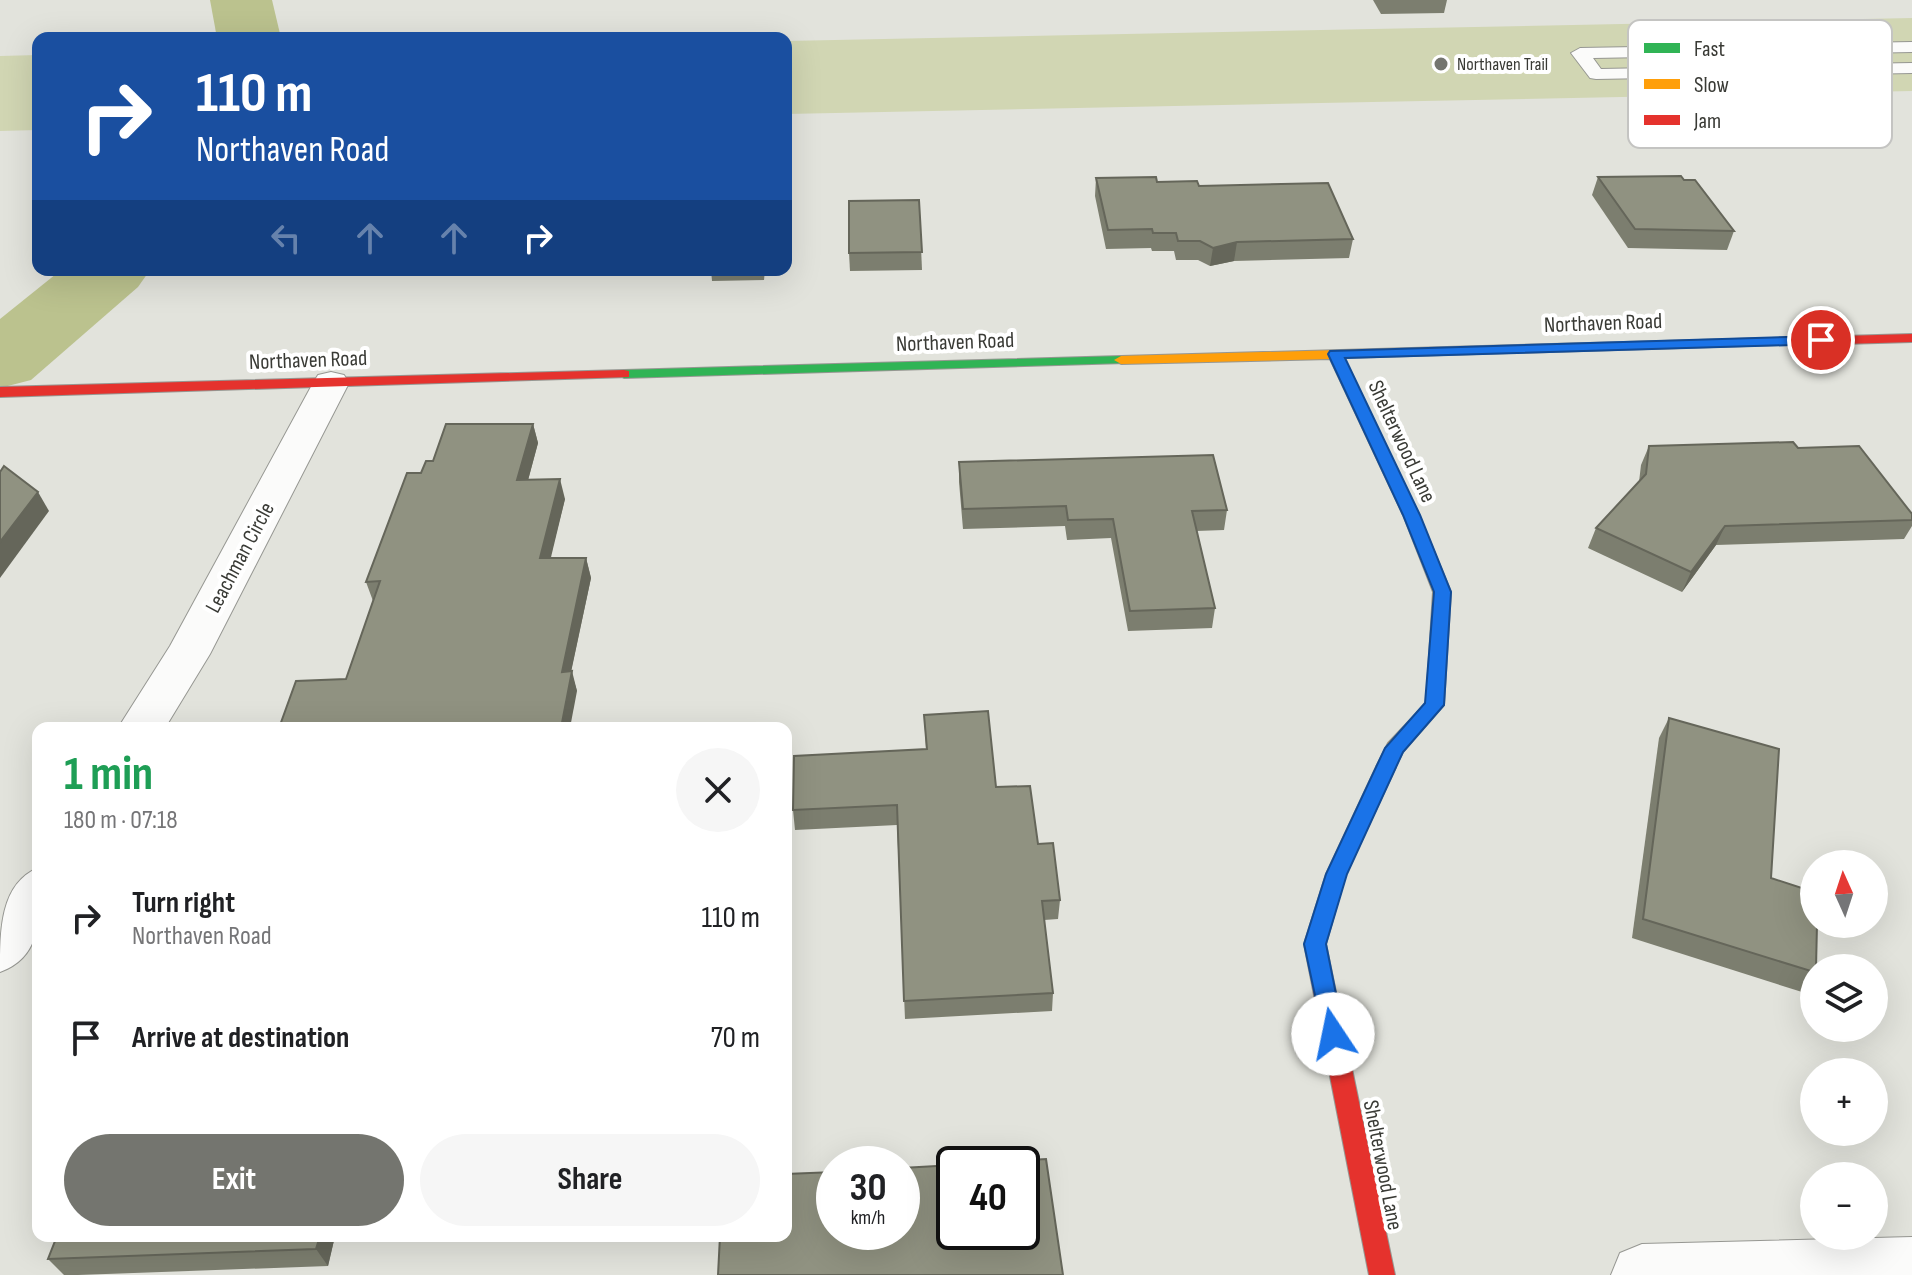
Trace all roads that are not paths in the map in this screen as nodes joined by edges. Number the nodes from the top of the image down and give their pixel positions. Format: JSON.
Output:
{"nodes":[{"id":1,"x":1892,"y":47,"type":"edge"},
{"id":2,"x":1912,"y":47,"type":"edge"},
{"id":3,"x":1628,"y":52,"type":"edge"},
{"id":4,"x":1892,"y":68,"type":"edge"},
{"id":5,"x":1912,"y":68,"type":"edge"},
{"id":6,"x":1628,"y":73,"type":"edge"},
{"id":7,"x":1912,"y":338,"type":"edge"},
{"id":8,"x":1335,"y":354,"type":"junction"},
{"id":9,"x":331,"y":383,"type":"junction"},
{"id":10,"x":0,"y":392,"type":"edge"},
{"id":11,"x":145,"y":722,"type":"edge"},
{"id":12,"x":32,"y":898,"type":"edge"},
{"id":13,"x":0,"y":949,"type":"edge"},
{"id":14,"x":1912,"y":1268,"type":"edge"},
{"id":15,"x":1382,"y":1275,"type":"edge"},
{"id":16,"x":1642,"y":1275,"type":"edge"}],
"edges":[{"from":1,"to":2,"type":"lane"},
{"from":3,"to":6,"type":"lane"},
{"from":4,"to":5,"type":"lane"},
{"from":7,"to":8,"type":"street","name":"Northaven Road"},
{"from":8,"to":9,"type":"street","name":"Northaven Road"},
{"from":8,"to":15,"type":"street","name":"Shelterwood Lane"},
{"from":9,"to":10,"type":"street","name":"Northaven Road"},
{"from":9,"to":11,"type":"street","name":"Leachman Circle"},
{"from":12,"to":13,"type":"street"},
{"from":14,"to":16,"type":"street"}]}
